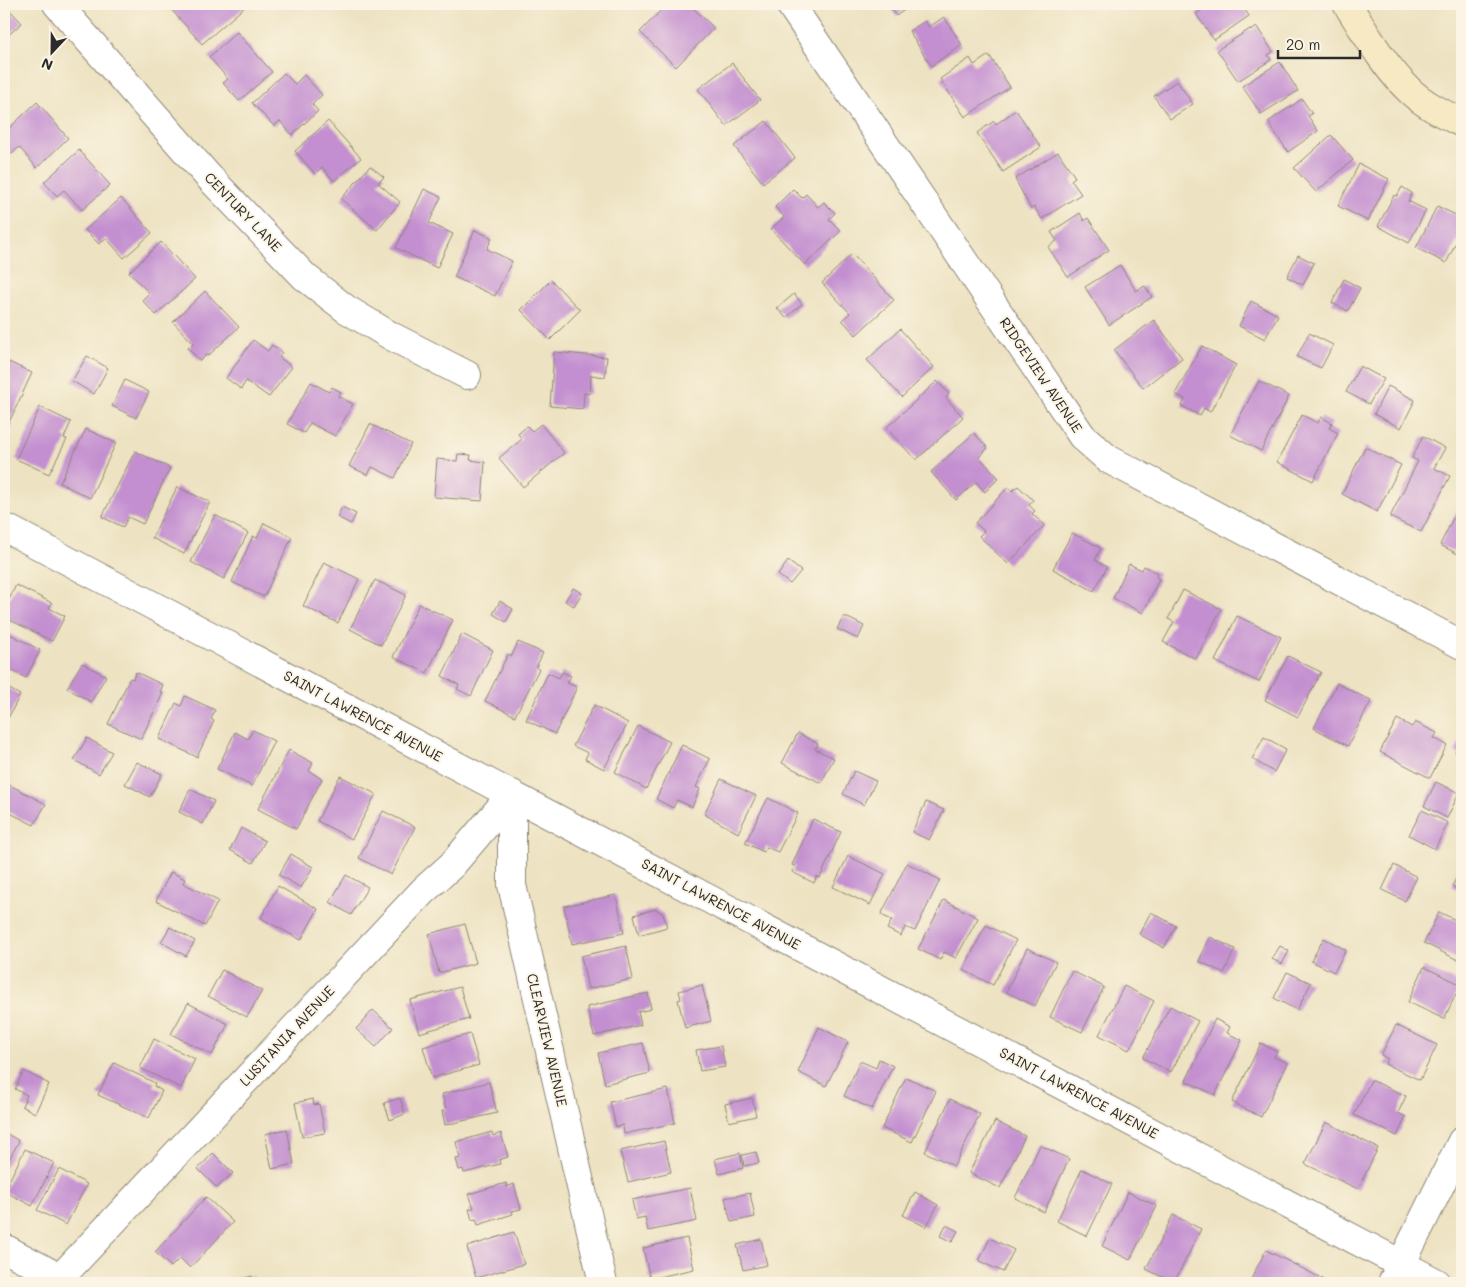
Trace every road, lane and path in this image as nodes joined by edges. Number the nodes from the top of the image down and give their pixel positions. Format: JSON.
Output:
{"nodes":[{"id":1,"x":57,"y":4,"type":"edge"},
{"id":2,"x":790,"y":4,"type":"edge"},
{"id":3,"x":1347,"y":4,"type":"edge"},
{"id":4,"x":1462,"y":124,"type":"edge"},
{"id":5,"x":467,"y":375,"type":"dead end"},
{"id":6,"x":4,"y":528,"type":"edge"},
{"id":7,"x":1462,"y":645,"type":"edge"},
{"id":8,"x":512,"y":794,"type":"junction"},
{"id":9,"x":1462,"y":1141,"type":"edge"},
{"id":10,"x":4,"y":1248,"type":"edge"},
{"id":11,"x":1396,"y":1274,"type":"edge"},
{"id":12,"x":63,"y":1280,"type":"edge"},
{"id":13,"x":603,"y":1283,"type":"edge"},
{"id":14,"x":1437,"y":1283,"type":"edge"}],
"edges":[{"from":1,"to":5,"type":"street","name":"CENTURY LANE"},
{"from":2,"to":7,"type":"street","name":"RIDGEVIEW AVENUE"},
{"from":3,"to":4,"type":"street"},
{"from":6,"to":8,"type":"street","name":"SAINT LAWRENCE AVENUE"},
{"from":8,"to":11,"type":"street","name":"SAINT LAWRENCE AVENUE"},
{"from":8,"to":12,"type":"street","name":"LUSITANIA AVENUE"},
{"from":8,"to":13,"type":"street","name":"CLEARVIEW AVENUE"},
{"from":9,"to":11,"type":"street"},
{"from":10,"to":12,"type":"street"},
{"from":11,"to":14,"type":"street","name":"SAINT LAWRENCE AVENUE"}]}
